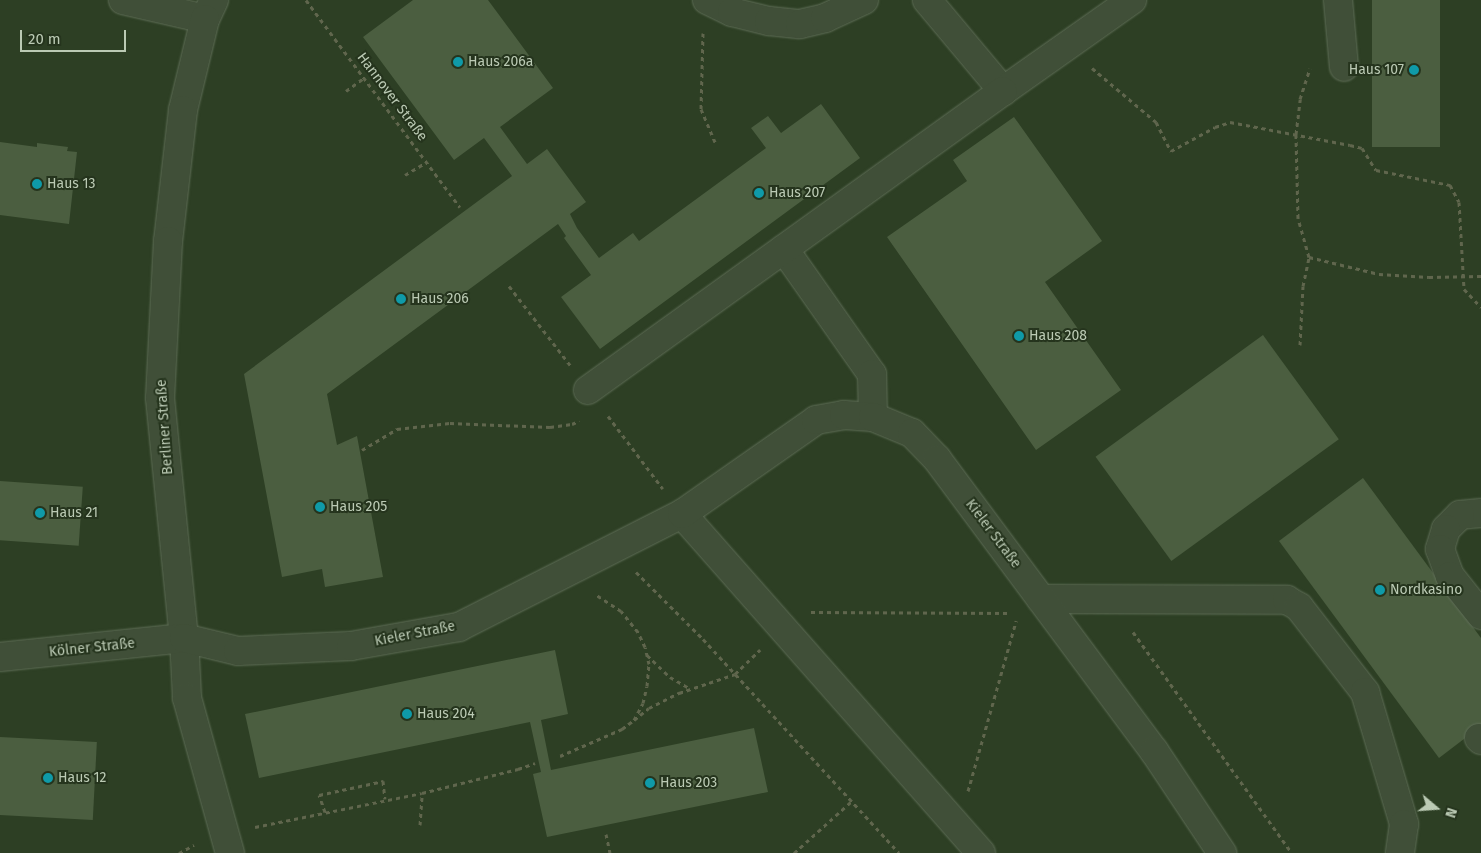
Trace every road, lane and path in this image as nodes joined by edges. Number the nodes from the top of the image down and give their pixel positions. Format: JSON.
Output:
{"nodes":[{"id":1,"x":122,"y":0,"type":"edge"},
{"id":2,"x":306,"y":0,"type":"edge"},
{"id":3,"x":707,"y":0,"type":"edge"},
{"id":4,"x":864,"y":0,"type":"edge"},
{"id":5,"x":927,"y":0,"type":"edge"},
{"id":6,"x":1132,"y":0,"type":"edge"},
{"id":7,"x":210,"y":10,"type":"edge"},
{"id":8,"x":1339,"y":12,"type":"edge"},
{"id":9,"x":704,"y":28,"type":"dead end"},
{"id":10,"x":1067,"y":46,"type":"junction"},
{"id":11,"x":1344,"y":67,"type":"dead end"},
{"id":12,"x":364,"y":78,"type":"junction"},
{"id":13,"x":346,"y":91,"type":"dead end"},
{"id":14,"x":1003,"y":91,"type":"junction"},
{"id":15,"x":1296,"y":134,"type":"junction"},
{"id":16,"x":715,"y":142,"type":"dead end"},
{"id":17,"x":427,"y":162,"type":"junction"},
{"id":18,"x":405,"y":175,"type":"dead end"},
{"id":19,"x":460,"y":207,"type":"dead end"},
{"id":20,"x":784,"y":249,"type":"junction"},
{"id":21,"x":1309,"y":257,"type":"junction"},
{"id":22,"x":1481,"y":276,"type":"edge"},
{"id":23,"x":1465,"y":278,"type":"junction"},
{"id":24,"x":1481,"y":307,"type":"edge"},
{"id":25,"x":1300,"y":345,"type":"dead end"},
{"id":26,"x":588,"y":403,"type":"joint"},
{"id":27,"x":872,"y":417,"type":"junction"},
{"id":28,"x":362,"y":450,"type":"dead end"},
{"id":29,"x":682,"y":514,"type":"junction"},
{"id":30,"x":1481,"y":514,"type":"edge"},
{"id":31,"x":613,"y":547,"type":"junction"},
{"id":32,"x":592,"y":592,"type":"dead end"},
{"id":33,"x":1041,"y":599,"type":"junction"},
{"id":34,"x":1018,"y":613,"type":"dead end"},
{"id":35,"x":1481,"y":615,"type":"edge"},
{"id":36,"x":783,"y":628,"type":"junction"},
{"id":37,"x":184,"y":638,"type":"junction"},
{"id":38,"x":647,"y":655,"type":"junction"},
{"id":39,"x":0,"y":657,"type":"edge"},
{"id":40,"x":735,"y":674,"type":"junction"},
{"id":41,"x":689,"y":689,"type":"junction"},
{"id":42,"x":634,"y":720,"type":"junction"},
{"id":43,"x":560,"y":756,"type":"dead end"},
{"id":44,"x":535,"y":763,"type":"dead end"},
{"id":45,"x":422,"y":793,"type":"junction"},
{"id":46,"x":385,"y":799,"type":"junction"},
{"id":47,"x":852,"y":800,"type":"junction"},
{"id":48,"x":325,"y":812,"type":"junction"},
{"id":49,"x":420,"y":825,"type":"dead end"},
{"id":50,"x":958,"y":827,"type":"junction"},
{"id":51,"x":606,"y":834,"type":"dead end"},
{"id":52,"x":228,"y":844,"type":"edge"},
{"id":53,"x":179,"y":853,"type":"edge"},
{"id":54,"x":610,"y":853,"type":"edge"},
{"id":55,"x":794,"y":853,"type":"edge"},
{"id":56,"x":898,"y":853,"type":"edge"},
{"id":57,"x":981,"y":853,"type":"edge"},
{"id":58,"x":1222,"y":853,"type":"edge"},
{"id":59,"x":1400,"y":853,"type":"edge"}],
"edges":[{"from":1,"to":7,"type":"lane"},
{"from":2,"to":12,"type":"path","name":"Hannover Straße"},
{"from":3,"to":4,"type":"lane"},
{"from":5,"to":14,"type":"lane"},
{"from":6,"to":10,"type":"lane"},
{"from":7,"to":37,"type":"lane","name":"Berliner Straße"},
{"from":8,"to":11,"type":"lane"},
{"from":8,"to":15,"type":"path"},
{"from":9,"to":16,"type":"path"},
{"from":10,"to":14,"type":"lane"},
{"from":10,"to":15,"type":"path"},
{"from":12,"to":13,"type":"path"},
{"from":12,"to":17,"type":"path","name":"Hannover Straße"},
{"from":14,"to":20,"type":"lane"},
{"from":15,"to":21,"type":"path"},
{"from":15,"to":23,"type":"path"},
{"from":17,"to":18,"type":"path"},
{"from":17,"to":19,"type":"path","name":"Hannover Straße"},
{"from":20,"to":26,"type":"lane"},
{"from":20,"to":27,"type":"lane"},
{"from":21,"to":23,"type":"path"},
{"from":21,"to":25,"type":"path"},
{"from":22,"to":23,"type":"path"},
{"from":23,"to":24,"type":"path"},
{"from":26,"to":28,"type":"path"},
{"from":27,"to":29,"type":"lane","name":"Kieler Straße"},
{"from":27,"to":33,"type":"lane","name":"Kieler Straße"},
{"from":29,"to":31,"type":"lane","name":"Kieler Straße"},
{"from":29,"to":36,"type":"lane"},
{"from":30,"to":35,"type":"lane"},
{"from":31,"to":37,"type":"lane","name":"Kieler Straße"},
{"from":31,"to":40,"type":"path"},
{"from":32,"to":38,"type":"path"},
{"from":33,"to":58,"type":"lane","name":"Kieler Straße"},
{"from":33,"to":59,"type":"lane"},
{"from":34,"to":50,"type":"path"},
{"from":36,"to":40,"type":"path"},
{"from":36,"to":50,"type":"lane"},
{"from":37,"to":39,"type":"lane","name":"Kölner Straße"},
{"from":37,"to":52,"type":"lane","name":"Berliner Straße"},
{"from":38,"to":41,"type":"path"},
{"from":38,"to":42,"type":"path"},
{"from":40,"to":41,"type":"path"},
{"from":40,"to":47,"type":"path"},
{"from":41,"to":42,"type":"path"},
{"from":42,"to":43,"type":"path"},
{"from":44,"to":45,"type":"path"},
{"from":45,"to":46,"type":"path"},
{"from":45,"to":49,"type":"path"},
{"from":46,"to":48,"type":"path"},
{"from":46,"to":48,"type":"path"},
{"from":47,"to":55,"type":"path"},
{"from":47,"to":56,"type":"path"},
{"from":48,"to":52,"type":"path"},
{"from":50,"to":57,"type":"lane"},
{"from":51,"to":54,"type":"path"},
{"from":52,"to":53,"type":"path"}]}
